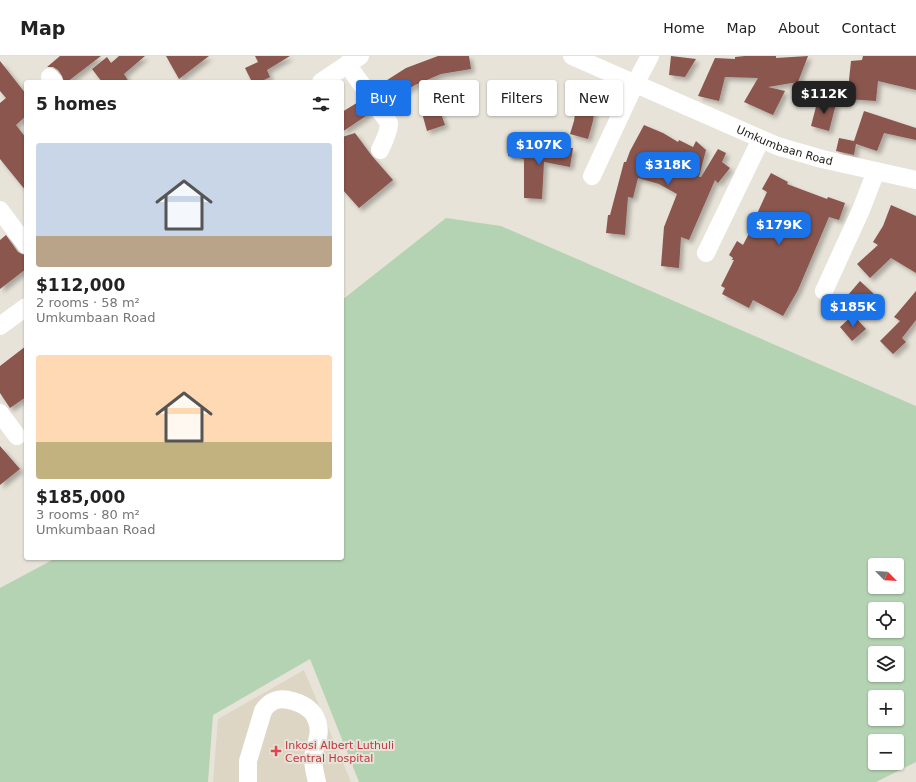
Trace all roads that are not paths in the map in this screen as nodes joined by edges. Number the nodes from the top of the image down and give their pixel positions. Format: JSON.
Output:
{"nodes":[{"id":1,"x":572,"y":56,"type":"edge"},
{"id":2,"x":650,"y":56,"type":"edge"},
{"id":3,"x":353,"y":60,"type":"edge"},
{"id":4,"x":324,"y":80,"type":"edge"},
{"id":5,"x":635,"y":84,"type":"junction"},
{"id":6,"x":761,"y":139,"type":"junction"},
{"id":7,"x":380,"y":150,"type":"dead end"},
{"id":8,"x":876,"y":171,"type":"junction"},
{"id":9,"x":592,"y":176,"type":"dead end"},
{"id":10,"x":916,"y":180,"type":"edge"},
{"id":11,"x":0,"y":210,"type":"edge"},
{"id":12,"x":24,"y":242,"type":"edge"},
{"id":13,"x":706,"y":252,"type":"dead end"},
{"id":14,"x":824,"y":291,"type":"dead end"},
{"id":15,"x":24,"y":308,"type":"edge"},
{"id":16,"x":0,"y":326,"type":"edge"},
{"id":17,"x":0,"y":413,"type":"edge"},
{"id":18,"x":17,"y":436,"type":"dead end"},
{"id":19,"x":248,"y":782,"type":"edge"},
{"id":20,"x":317,"y":782,"type":"edge"}],
"edges":[{"from":1,"to":5,"type":"street","name":"Umkumbaan Road"},
{"from":2,"to":5,"type":"street"},
{"from":3,"to":4,"type":"street"},
{"from":3,"to":7,"type":"street"},
{"from":5,"to":6,"type":"street","name":"Umkumbaan Road"},
{"from":5,"to":9,"type":"street"},
{"from":6,"to":8,"type":"street","name":"Umkumbaan Road"},
{"from":6,"to":13,"type":"street"},
{"from":8,"to":10,"type":"street","name":"Umkumbaan Road"},
{"from":8,"to":14,"type":"street"},
{"from":11,"to":12,"type":"street"},
{"from":15,"to":16,"type":"street"},
{"from":17,"to":18,"type":"street"},
{"from":19,"to":20,"type":"street"}]}
